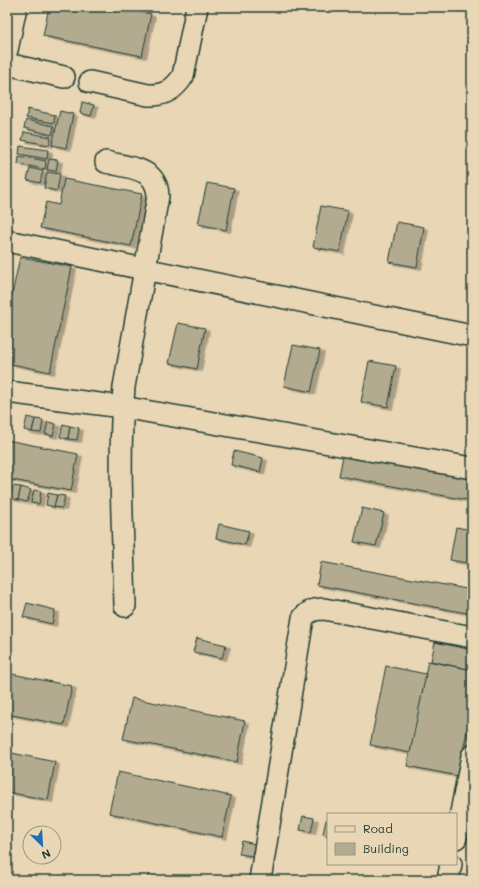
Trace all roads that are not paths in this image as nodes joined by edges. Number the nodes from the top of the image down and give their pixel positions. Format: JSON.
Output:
{"nodes":[{"id":1,"x":16,"y":7,"type":"edge"},
{"id":2,"x":197,"y":7,"type":"edge"},
{"id":3,"x":7,"y":50,"type":"edge"},
{"id":4,"x":7,"y":64,"type":"edge"},
{"id":5,"x":64,"y":77,"type":"dead end"},
{"id":6,"x":90,"y":82,"type":"dead end"},
{"id":7,"x":106,"y":162,"type":"dead end"},
{"id":8,"x":7,"y":241,"type":"edge"},
{"id":9,"x":145,"y":269,"type":"junction"},
{"id":10,"x":472,"y":336,"type":"edge"},
{"id":11,"x":7,"y":392,"type":"edge"},
{"id":12,"x":122,"y":407,"type":"junction"},
{"id":13,"x":472,"y":468,"type":"edge"},
{"id":14,"x":125,"y":606,"type":"dead end"},
{"id":15,"x":472,"y":637,"type":"edge"},
{"id":16,"x":472,"y":756,"type":"edge"},
{"id":17,"x":457,"y":833,"type":"edge"},
{"id":18,"x":451,"y":865,"type":"edge"},
{"id":19,"x":260,"y":880,"type":"edge"},
{"id":20,"x":448,"y":880,"type":"edge"}],
"edges":[{"from":1,"to":3,"type":"lane"},
{"from":2,"to":6,"type":"lane"},
{"from":4,"to":5,"type":"lane"},
{"from":7,"to":9,"type":"lane"},
{"from":8,"to":9,"type":"lane"},
{"from":9,"to":10,"type":"lane"},
{"from":9,"to":12,"type":"lane"},
{"from":11,"to":12,"type":"lane"},
{"from":12,"to":13,"type":"lane"},
{"from":12,"to":14,"type":"lane"},
{"from":15,"to":19,"type":"lane"},
{"from":16,"to":17,"type":"lane"},
{"from":18,"to":20,"type":"lane"}]}
